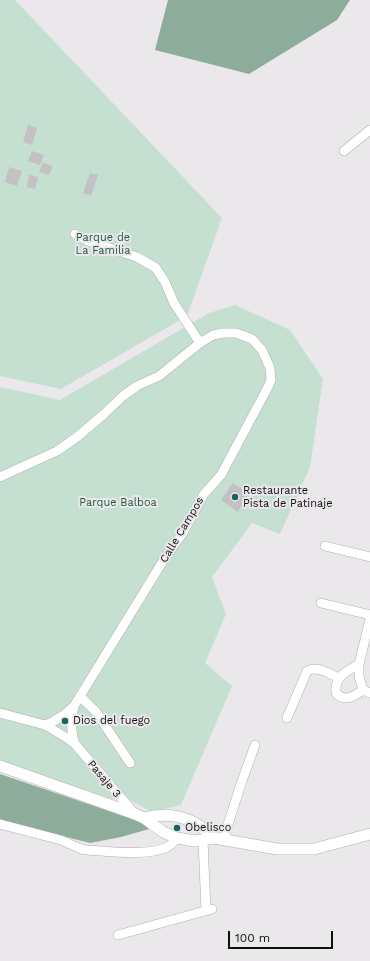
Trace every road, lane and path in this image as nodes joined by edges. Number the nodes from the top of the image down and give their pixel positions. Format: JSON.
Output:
{"nodes":[{"id":1,"x":370,"y":130,"type":"edge"},
{"id":2,"x":344,"y":151,"type":"dead end"},
{"id":3,"x":75,"y":234,"type":"dead end"},
{"id":4,"x":200,"y":342,"type":"junction"},
{"id":5,"x":0,"y":477,"type":"edge"},
{"id":6,"x":325,"y":546,"type":"dead end"},
{"id":7,"x":370,"y":557,"type":"edge"},
{"id":8,"x":322,"y":603,"type":"dead end"},
{"id":9,"x":370,"y":615,"type":"edge"},
{"id":10,"x":370,"y":619,"type":"edge"},
{"id":11,"x":366,"y":652,"type":"edge"},
{"id":12,"x":359,"y":664,"type":"junction"},
{"id":13,"x":339,"y":678,"type":"junction"},
{"id":14,"x":367,"y":691,"type":"edge"},
{"id":15,"x":80,"y":696,"type":"junction"},
{"id":16,"x":74,"y":706,"type":"junction"},
{"id":17,"x":0,"y":713,"type":"edge"},
{"id":18,"x":287,"y":718,"type":"dead end"},
{"id":19,"x":45,"y":725,"type":"junction"},
{"id":20,"x":75,"y":744,"type":"junction"},
{"id":21,"x":256,"y":745,"type":"dead end"},
{"id":22,"x":130,"y":763,"type":"dead end"},
{"id":23,"x":0,"y":766,"type":"edge"},
{"id":24,"x":140,"y":816,"type":"junction"},
{"id":25,"x":0,"y":824,"type":"edge"},
{"id":26,"x":370,"y":834,"type":"edge"},
{"id":27,"x":177,"y":838,"type":"junction"},
{"id":28,"x":214,"y":840,"type":"junction"},
{"id":29,"x":118,"y":936,"type":"dead end"}],
"edges":[{"from":1,"to":2,"type":"street"},
{"from":3,"to":4,"type":"street"},
{"from":4,"to":5,"type":"street"},
{"from":4,"to":15,"type":"street","name":"Calle Campos"},
{"from":6,"to":7,"type":"street"},
{"from":8,"to":9,"type":"street"},
{"from":10,"to":11,"type":"street"},
{"from":11,"to":12,"type":"street"},
{"from":12,"to":13,"type":"street"},
{"from":12,"to":14,"type":"street"},
{"from":13,"to":14,"type":"street"},
{"from":13,"to":18,"type":"street"},
{"from":15,"to":16,"type":"street","name":"Calle Campos"},
{"from":15,"to":22,"type":"street"},
{"from":16,"to":19,"type":"street"},
{"from":16,"to":20,"type":"street"},
{"from":17,"to":19,"type":"street"},
{"from":19,"to":20,"type":"street"},
{"from":20,"to":24,"type":"street","name":"Pasaje 3"},
{"from":21,"to":28,"type":"street"},
{"from":23,"to":24,"type":"main road"},
{"from":24,"to":27,"type":"main road"},
{"from":24,"to":28,"type":"main road"},
{"from":25,"to":27,"type":"street"},
{"from":26,"to":28,"type":"main road"},
{"from":27,"to":28,"type":"main road"},
{"from":28,"to":29,"type":"street"}]}
